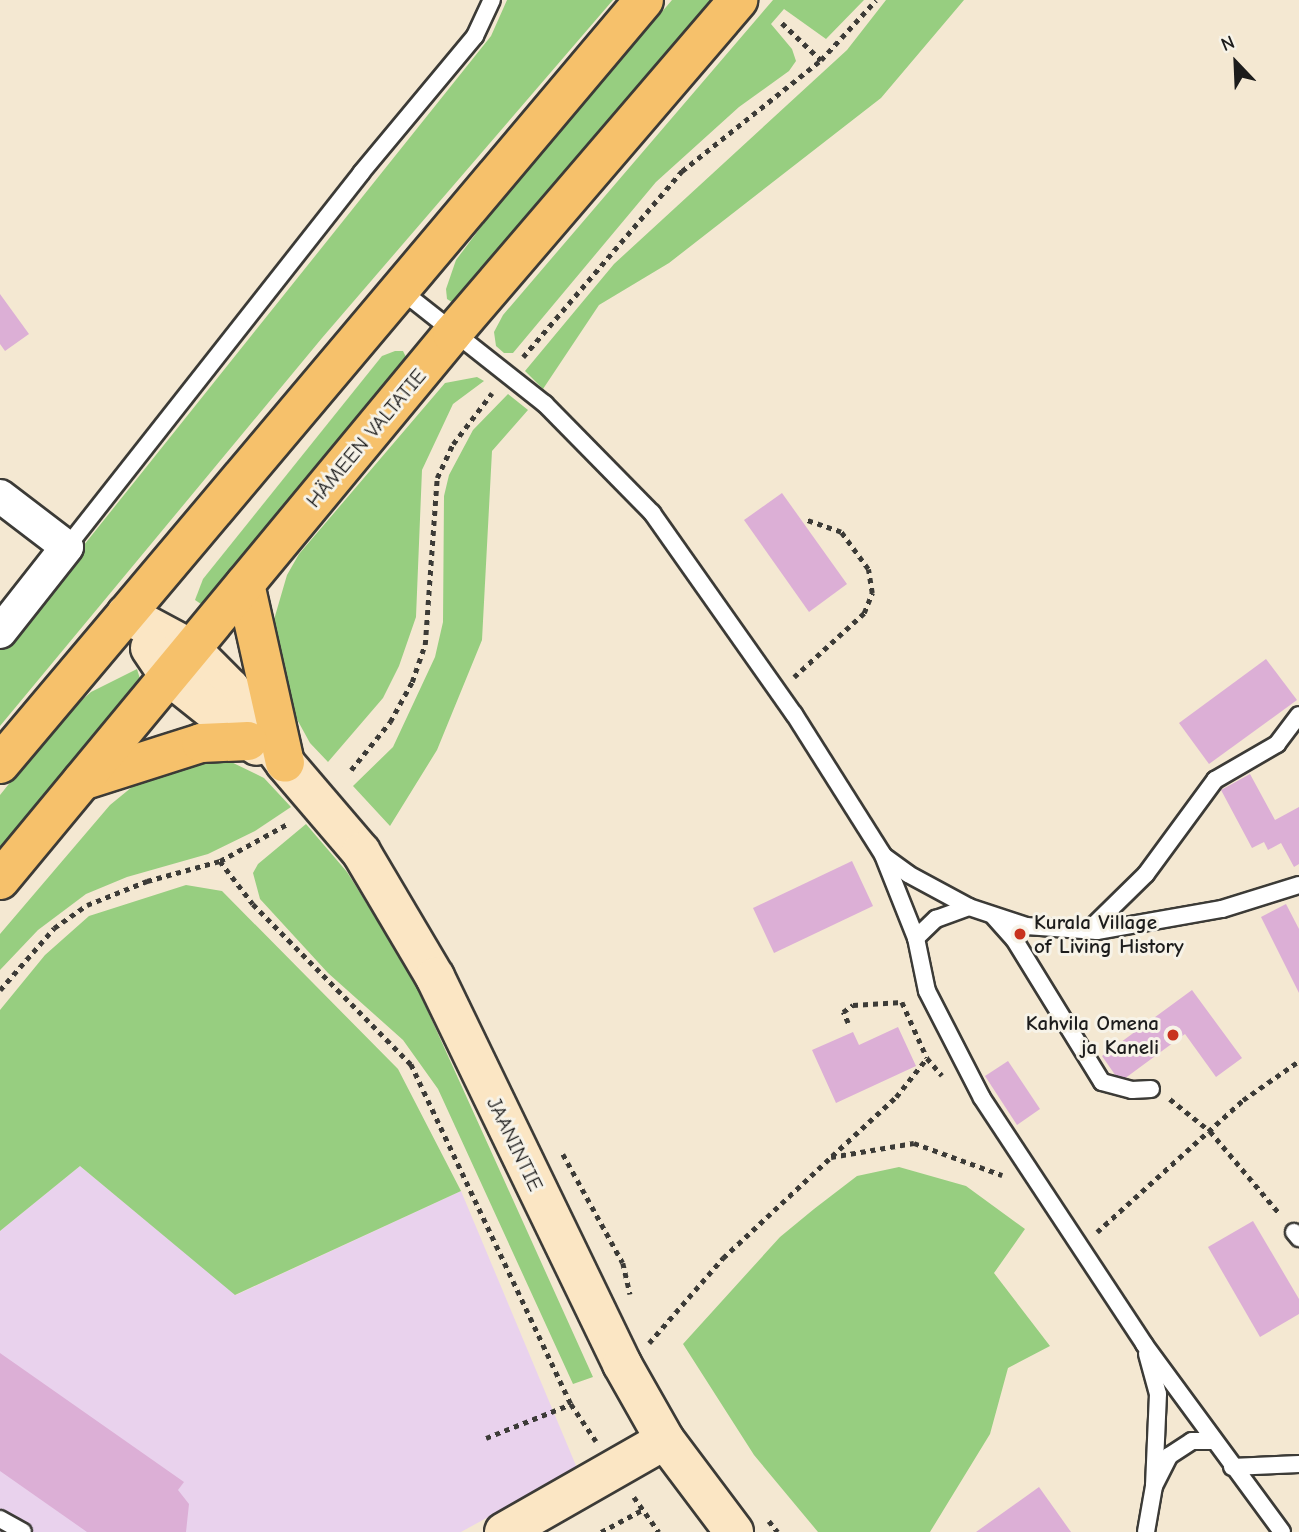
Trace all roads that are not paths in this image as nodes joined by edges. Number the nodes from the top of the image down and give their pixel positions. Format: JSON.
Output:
{"nodes":[{"id":1,"x":492,"y":0,"type":"edge"},
{"id":2,"x":644,"y":0,"type":"edge"},
{"id":3,"x":738,"y":0,"type":"edge"},
{"id":4,"x":398,"y":288,"type":"junction"},
{"id":5,"x":452,"y":334,"type":"junction"},
{"id":6,"x":0,"y":496,"type":"edge"},
{"id":7,"x":67,"y":547,"type":"junction"},
{"id":8,"x":245,"y":584,"type":"junction"},
{"id":9,"x":126,"y":614,"type":"junction"},
{"id":10,"x":0,"y":632,"type":"edge"},
{"id":11,"x":180,"y":663,"type":"junction"},
{"id":12,"x":1299,"y":715,"type":"edge"},
{"id":13,"x":248,"y":741,"type":"junction"},
{"id":14,"x":285,"y":763,"type":"junction"},
{"id":15,"x":0,"y":764,"type":"edge"},
{"id":16,"x":82,"y":781,"type":"junction"},
{"id":17,"x":883,"y":855,"type":"junction"},
{"id":18,"x":0,"y":880,"type":"edge"},
{"id":19,"x":1299,"y":885,"type":"edge"},
{"id":20,"x":969,"y":907,"type":"junction"},
{"id":21,"x":993,"y":915,"type":"junction"},
{"id":22,"x":1089,"y":930,"type":"junction"},
{"id":23,"x":916,"y":938,"type":"junction"},
{"id":24,"x":1151,"y":1089,"type":"road end"},
{"id":25,"x":1144,"y":1344,"type":"junction"},
{"id":26,"x":665,"y":1440,"type":"junction"},
{"id":27,"x":1213,"y":1440,"type":"junction"},
{"id":28,"x":1299,"y":1464,"type":"edge"},
{"id":29,"x":1232,"y":1467,"type":"junction"},
{"id":30,"x":1154,"y":1486,"type":"junction"},
{"id":31,"x":0,"y":1519,"type":"edge"},
{"id":32,"x":748,"y":1522,"type":"edge"},
{"id":33,"x":23,"y":1532,"type":"edge"},
{"id":34,"x":504,"y":1532,"type":"edge"},
{"id":35,"x":1146,"y":1532,"type":"edge"},
{"id":36,"x":1282,"y":1532,"type":"edge"}],
"edges":[{"from":1,"to":7,"type":"lane"},
{"from":2,"to":4,"type":"highway"},
{"from":3,"to":5,"type":"highway","name":"HÄMEEN VALTATIE"},
{"from":4,"to":5,"type":"lane"},
{"from":4,"to":9,"type":"highway"},
{"from":5,"to":8,"type":"highway","name":"HÄMEEN VALTATIE"},
{"from":5,"to":17,"type":"lane"},
{"from":6,"to":7,"type":"street"},
{"from":7,"to":10,"type":"street"},
{"from":8,"to":11,"type":"highway","name":"HÄMEEN VALTATIE"},
{"from":8,"to":14,"type":"highway"},
{"from":9,"to":11,"type":"main road","name":"JAANINTIE"},
{"from":9,"to":15,"type":"highway"},
{"from":11,"to":13,"type":"main road","name":"JAANINTIE"},
{"from":11,"to":14,"type":"main road","name":"JAANINTIE"},
{"from":11,"to":16,"type":"highway","name":"HÄMEEN VALTATIE"},
{"from":12,"to":22,"type":"lane"},
{"from":13,"to":14,"type":"main road","name":"JAANINTIE"},
{"from":13,"to":16,"type":"highway"},
{"from":14,"to":26,"type":"main road","name":"JAANINTIE"},
{"from":16,"to":18,"type":"highway","name":"HÄMEEN VALTATIE"},
{"from":17,"to":20,"type":"lane"},
{"from":17,"to":23,"type":"lane"},
{"from":19,"to":22,"type":"lane"},
{"from":20,"to":21,"type":"lane"},
{"from":20,"to":23,"type":"lane"},
{"from":21,"to":22,"type":"lane"},
{"from":21,"to":24,"type":"lane"},
{"from":23,"to":25,"type":"lane"},
{"from":25,"to":27,"type":"lane"},
{"from":25,"to":30,"type":"lane"},
{"from":26,"to":32,"type":"main road","name":"JAANINTIE"},
{"from":26,"to":34,"type":"main road"},
{"from":27,"to":29,"type":"lane"},
{"from":27,"to":30,"type":"lane"},
{"from":28,"to":29,"type":"lane"},
{"from":29,"to":36,"type":"lane"},
{"from":30,"to":35,"type":"lane"},
{"from":31,"to":33,"type":"lane"}]}
